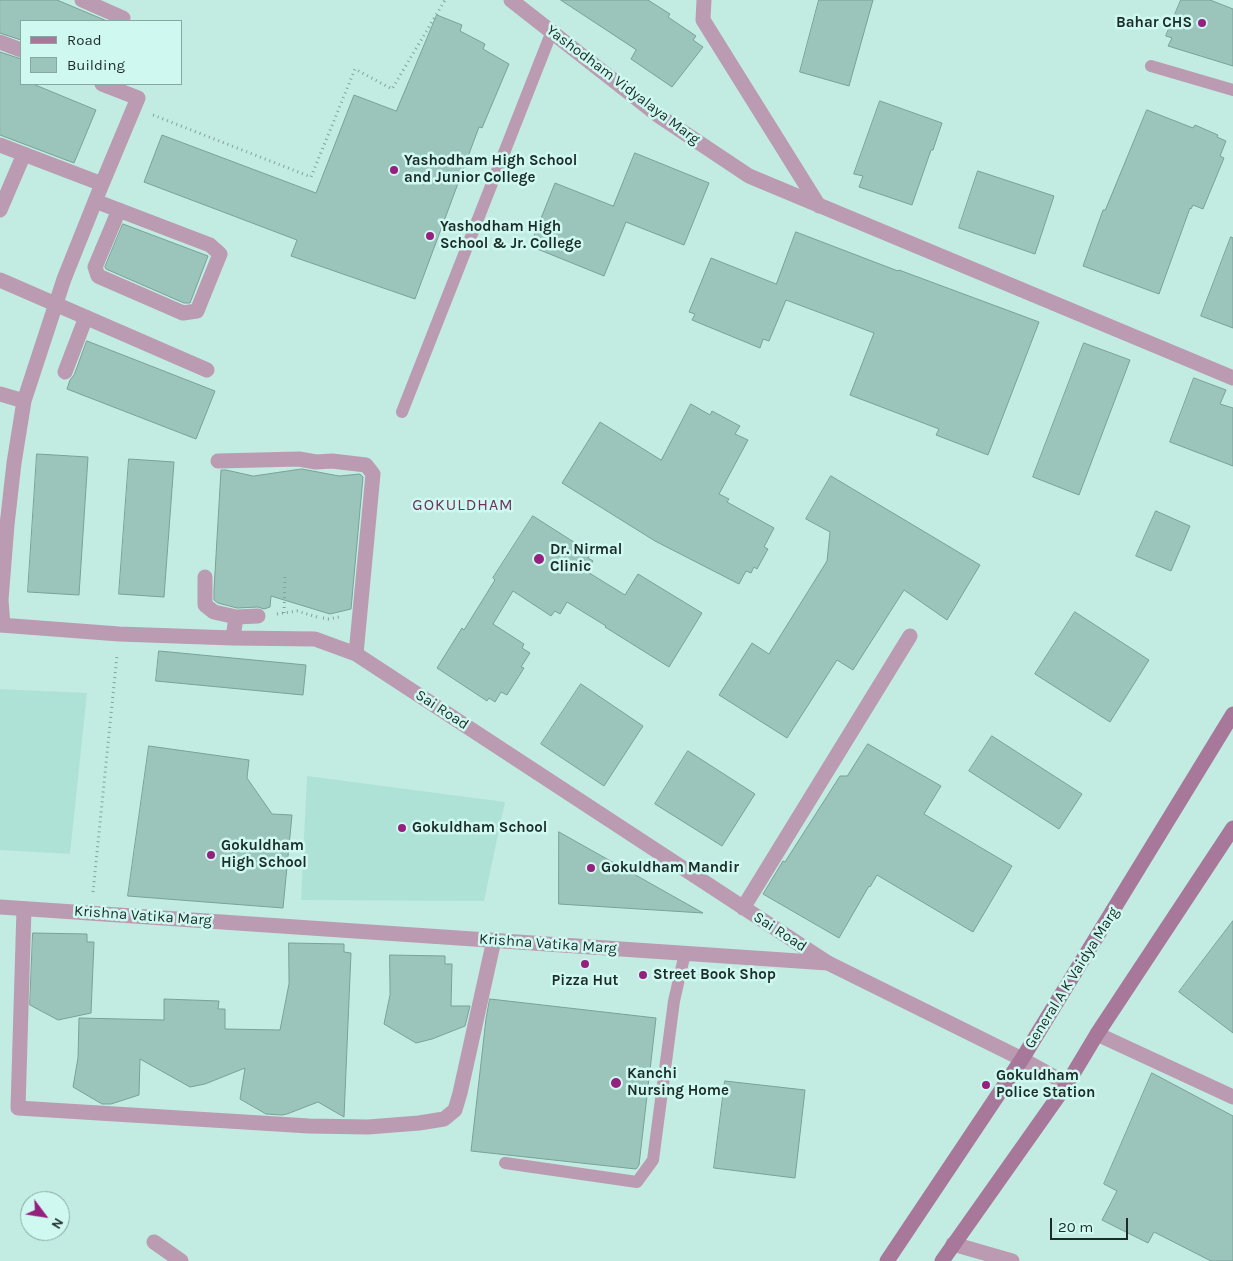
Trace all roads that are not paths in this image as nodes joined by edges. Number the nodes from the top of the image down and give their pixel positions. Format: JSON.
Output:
{"nodes":[{"id":1,"x":82,"y":0,"type":"edge"},
{"id":2,"x":511,"y":0,"type":"edge"},
{"id":3,"x":704,"y":0,"type":"edge"},
{"id":4,"x":124,"y":18,"type":"dead end"},
{"id":5,"x":552,"y":31,"type":"junction"},
{"id":6,"x":0,"y":42,"type":"edge"},
{"id":7,"x":20,"y":50,"type":"edge"},
{"id":8,"x":1151,"y":66,"type":"dead end"},
{"id":9,"x":105,"y":85,"type":"edge"},
{"id":10,"x":1233,"y":90,"type":"edge"},
{"id":11,"x":0,"y":145,"type":"edge"},
{"id":12,"x":24,"y":154,"type":"junction"},
{"id":13,"x":102,"y":184,"type":"junction"},
{"id":14,"x":95,"y":201,"type":"junction"},
{"id":15,"x":819,"y":206,"type":"junction"},
{"id":16,"x":0,"y":210,"type":"edge"},
{"id":17,"x":119,"y":210,"type":"junction"},
{"id":18,"x":0,"y":280,"type":"edge"},
{"id":19,"x":56,"y":304,"type":"junction"},
{"id":20,"x":86,"y":317,"type":"junction"},
{"id":21,"x":207,"y":370,"type":"dead end"},
{"id":22,"x":65,"y":372,"type":"dead end"},
{"id":23,"x":1233,"y":378,"type":"edge"},
{"id":24,"x":0,"y":394,"type":"edge"},
{"id":25,"x":24,"y":401,"type":"junction"},
{"id":26,"x":402,"y":412,"type":"dead end"},
{"id":27,"x":218,"y":460,"type":"dead end"},
{"id":28,"x":205,"y":577,"type":"dead end"},
{"id":29,"x":264,"y":615,"type":"road end"},
{"id":30,"x":236,"y":617,"type":"junction"},
{"id":31,"x":1,"y":625,"type":"edge"},
{"id":32,"x":910,"y":636,"type":"dead end"},
{"id":33,"x":233,"y":638,"type":"junction"},
{"id":34,"x":356,"y":654,"type":"junction"},
{"id":35,"x":1233,"y":714,"type":"edge"},
{"id":36,"x":1231,"y":835,"type":"edge"},
{"id":37,"x":0,"y":907,"type":"edge"},
{"id":38,"x":24,"y":908,"type":"junction"},
{"id":39,"x":743,"y":908,"type":"junction"},
{"id":40,"x":494,"y":940,"type":"junction"},
{"id":41,"x":685,"y":953,"type":"junction"},
{"id":42,"x":828,"y":963,"type":"junction"},
{"id":43,"x":1097,"y":1034,"type":"junction"},
{"id":44,"x":1022,"y":1059,"type":"junction"},
{"id":45,"x":1067,"y":1084,"type":"junction"},
{"id":46,"x":1233,"y":1097,"type":"edge"},
{"id":47,"x":505,"y":1163,"type":"dead end"},
{"id":48,"x":154,"y":1242,"type":"dead end"},
{"id":49,"x":953,"y":1244,"type":"junction"},
{"id":50,"x":181,"y":1261,"type":"edge"},
{"id":51,"x":887,"y":1261,"type":"edge"},
{"id":52,"x":942,"y":1261,"type":"edge"},
{"id":53,"x":1012,"y":1261,"type":"edge"}],
"edges":[{"from":1,"to":4,"type":"street"},
{"from":2,"to":5,"type":"street","name":"Yashodham Vidyalaya Marg"},
{"from":3,"to":15,"type":"street"},
{"from":5,"to":15,"type":"street","name":"Yashodham Vidyalaya Marg"},
{"from":5,"to":26,"type":"lane"},
{"from":6,"to":7,"type":"street"},
{"from":8,"to":10,"type":"lane"},
{"from":9,"to":13,"type":"street"},
{"from":11,"to":12,"type":"street"},
{"from":12,"to":13,"type":"street"},
{"from":12,"to":16,"type":"street"},
{"from":13,"to":14,"type":"street"},
{"from":14,"to":17,"type":"street"},
{"from":14,"to":19,"type":"street"},
{"from":15,"to":23,"type":"street","name":"Yashodham Vidyalaya Marg"},
{"from":17,"to":17,"type":"street"},
{"from":18,"to":19,"type":"street"},
{"from":19,"to":20,"type":"street"},
{"from":19,"to":25,"type":"street"},
{"from":20,"to":21,"type":"street"},
{"from":20,"to":22,"type":"street"},
{"from":24,"to":25,"type":"street"},
{"from":25,"to":31,"type":"street"},
{"from":27,"to":34,"type":"street"},
{"from":28,"to":30,"type":"street"},
{"from":29,"to":30,"type":"street"},
{"from":30,"to":33,"type":"street"},
{"from":31,"to":33,"type":"street","name":"Sai Road"},
{"from":32,"to":39,"type":"street"},
{"from":33,"to":34,"type":"street","name":"Sai Road"},
{"from":34,"to":39,"type":"street","name":"Sai Road"},
{"from":35,"to":44,"type":"main road","name":"General A K Vaidya Marg"},
{"from":36,"to":43,"type":"main road"},
{"from":37,"to":38,"type":"street","name":"Krishna Vatika Marg"},
{"from":38,"to":40,"type":"street","name":"Krishna Vatika Marg"},
{"from":38,"to":40,"type":"street"},
{"from":39,"to":42,"type":"street","name":"Sai Road"},
{"from":40,"to":41,"type":"street","name":"Krishna Vatika Marg"},
{"from":41,"to":42,"type":"street","name":"Krishna Vatika Marg"},
{"from":41,"to":47,"type":"lane"},
{"from":42,"to":44,"type":"street","name":"Krishna Vatika Marg"},
{"from":43,"to":45,"type":"main road"},
{"from":43,"to":46,"type":"street"},
{"from":44,"to":45,"type":"street","name":"Krishna Vatika Marg"},
{"from":44,"to":51,"type":"main road","name":"General A K Vaidya Marg"},
{"from":45,"to":49,"type":"main road"},
{"from":48,"to":50,"type":"street"},
{"from":49,"to":52,"type":"main road"},
{"from":49,"to":53,"type":"street"}]}
